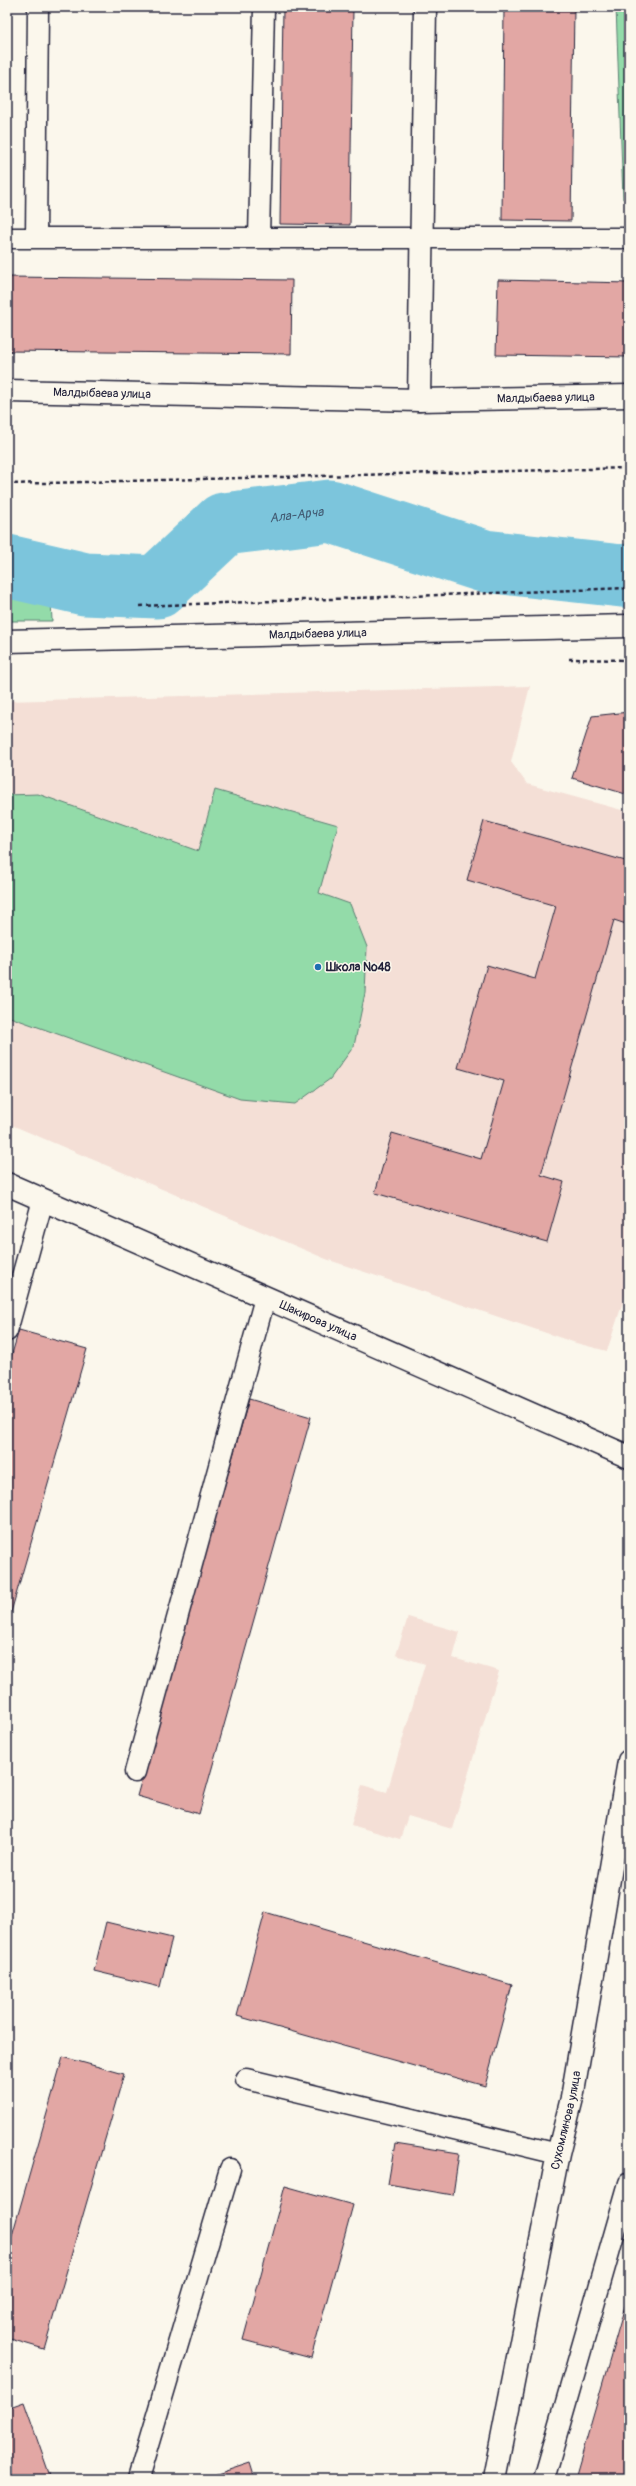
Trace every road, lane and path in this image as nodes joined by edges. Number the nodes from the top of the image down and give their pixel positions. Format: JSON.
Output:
{"nodes":[{"id":1,"x":38,"y":7,"type":"edge"},
{"id":2,"x":264,"y":7,"type":"edge"},
{"id":3,"x":425,"y":7,"type":"edge"},
{"id":4,"x":7,"y":238,"type":"edge"},
{"id":5,"x":36,"y":238,"type":"junction"},
{"id":6,"x":259,"y":238,"type":"junction"},
{"id":7,"x":421,"y":238,"type":"junction"},
{"id":8,"x":629,"y":238,"type":"edge"},
{"id":9,"x":7,"y":391,"type":"edge"},
{"id":10,"x":629,"y":396,"type":"edge"},
{"id":11,"x":419,"y":400,"type":"junction"},
{"id":12,"x":629,"y":468,"type":"edge"},
{"id":13,"x":7,"y":484,"type":"edge"},
{"id":14,"x":629,"y":588,"type":"edge"},
{"id":15,"x":135,"y":606,"type":"dead end"},
{"id":16,"x":629,"y":626,"type":"edge"},
{"id":17,"x":7,"y":641,"type":"edge"},
{"id":18,"x":7,"y":1184,"type":"edge"},
{"id":19,"x":43,"y":1200,"type":"junction"},
{"id":20,"x":265,"y":1298,"type":"junction"},
{"id":21,"x":7,"y":1331,"type":"edge"},
{"id":22,"x":629,"y":1457,"type":"edge"},
{"id":23,"x":629,"y":1761,"type":"edge"},
{"id":24,"x":135,"y":1772,"type":"dead end"},
{"id":25,"x":246,"y":2079,"type":"dead end"},
{"id":26,"x":558,"y":2154,"type":"junction"},
{"id":27,"x":230,"y":2169,"type":"dead end"},
{"id":28,"x":629,"y":2183,"type":"edge"},
{"id":29,"x":138,"y":2479,"type":"edge"},
{"id":30,"x":494,"y":2479,"type":"edge"},
{"id":31,"x":544,"y":2479,"type":"edge"}],
"edges":[{"from":1,"to":5,"type":"lane"},
{"from":2,"to":6,"type":"lane"},
{"from":3,"to":7,"type":"street"},
{"from":4,"to":5,"type":"lane"},
{"from":5,"to":6,"type":"lane"},
{"from":6,"to":7,"type":"lane"},
{"from":7,"to":8,"type":"lane"},
{"from":7,"to":11,"type":"street"},
{"from":9,"to":11,"type":"street","name":"Малдыбаева улица"},
{"from":10,"to":11,"type":"street","name":"Малдыбаева улица"},
{"from":12,"to":13,"type":"path"},
{"from":14,"to":15,"type":"path"},
{"from":16,"to":17,"type":"street","name":"Малдыбаева улица"},
{"from":18,"to":19,"type":"street","name":"Шакирова улица"},
{"from":19,"to":20,"type":"street","name":"Шакирова улица"},
{"from":19,"to":21,"type":"lane"},
{"from":20,"to":22,"type":"street","name":"Шакирова улица"},
{"from":20,"to":24,"type":"lane"},
{"from":23,"to":26,"type":"street","name":"Сухомлинова улица"},
{"from":25,"to":26,"type":"lane"},
{"from":26,"to":30,"type":"street","name":"Сухомлинова улица"},
{"from":27,"to":29,"type":"lane"},
{"from":28,"to":31,"type":"lane"}]}
